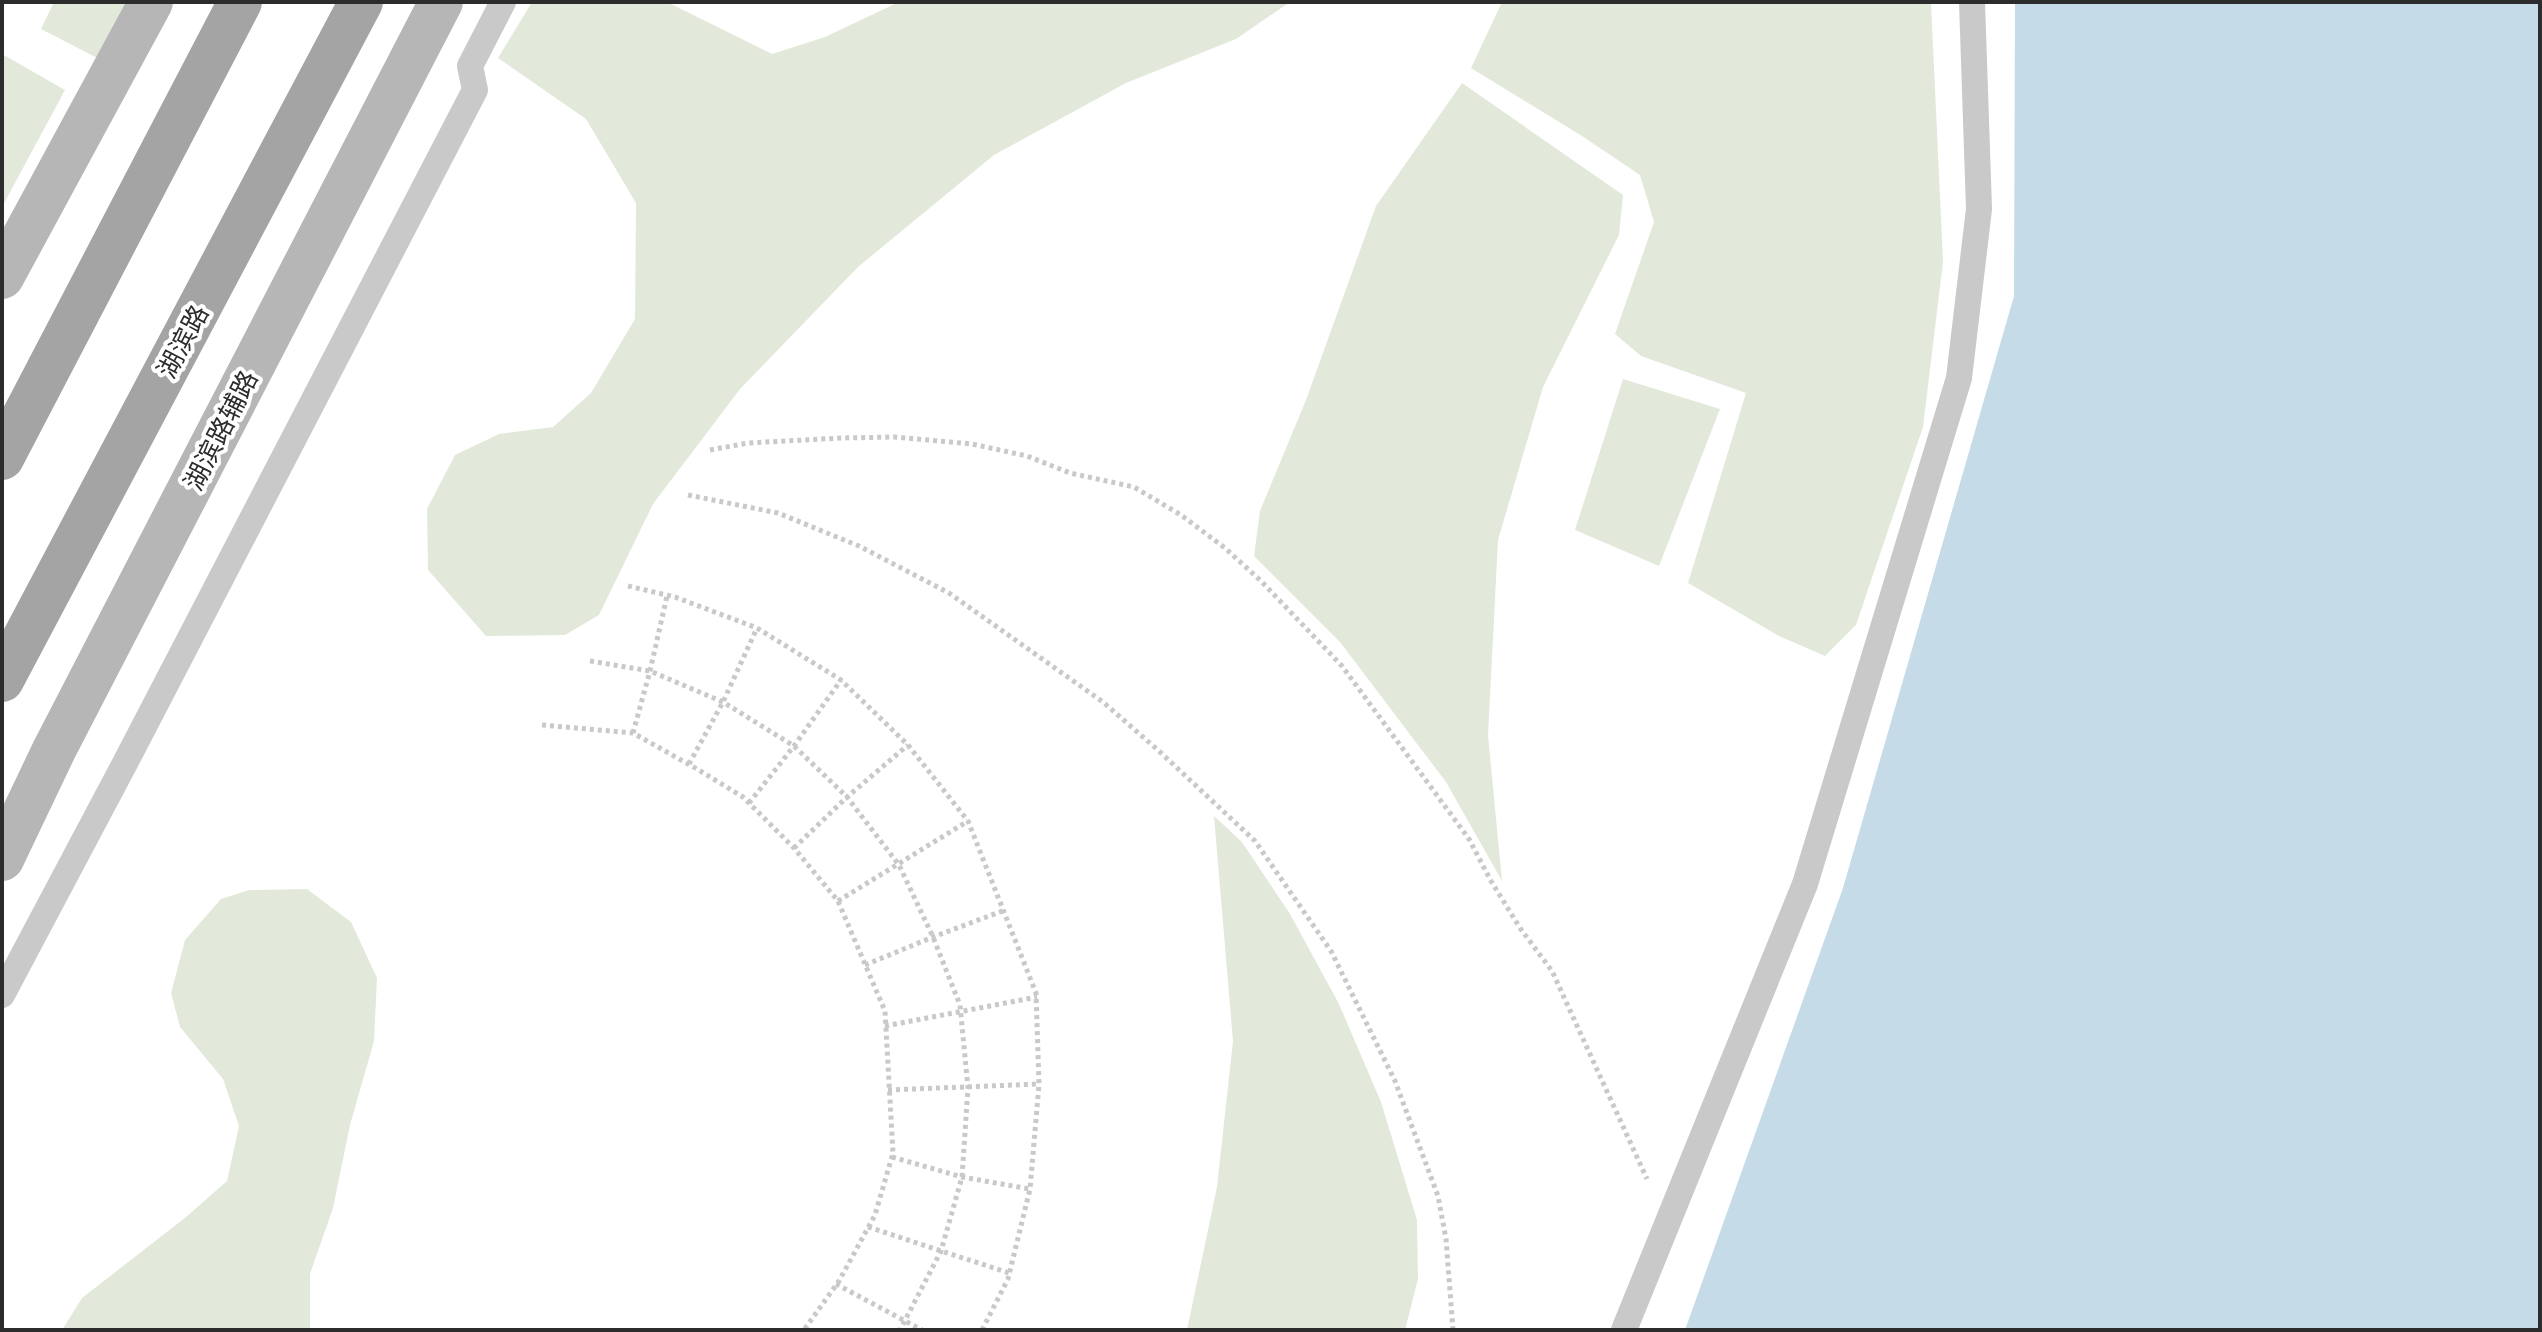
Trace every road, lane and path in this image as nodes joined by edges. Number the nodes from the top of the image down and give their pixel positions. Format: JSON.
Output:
{"nodes":[{"id":1,"x":151,"y":2,"type":"edge"},
{"id":2,"x":240,"y":2,"type":"edge"},
{"id":3,"x":361,"y":2,"type":"edge"},
{"id":4,"x":441,"y":2,"type":"edge"},
{"id":5,"x":503,"y":2,"type":"edge"},
{"id":6,"x":1972,"y":2,"type":"edge"},
{"id":7,"x":2,"y":277,"type":"edge"},
{"id":8,"x":710,"y":450,"type":"dead end"},
{"id":9,"x":2,"y":458,"type":"edge"},
{"id":10,"x":688,"y":495,"type":"dead end"},
{"id":11,"x":628,"y":586,"type":"dead end"},
{"id":12,"x":667,"y":596,"type":"junction"},
{"id":13,"x":757,"y":628,"type":"junction"},
{"id":14,"x":590,"y":661,"type":"dead end"},
{"id":15,"x":650,"y":671,"type":"junction"},
{"id":16,"x":2,"y":680,"type":"edge"},
{"id":17,"x":841,"y":680,"type":"junction"},
{"id":18,"x":723,"y":702,"type":"junction"},
{"id":19,"x":542,"y":725,"type":"dead end"},
{"id":20,"x":633,"y":733,"type":"junction"},
{"id":21,"x":908,"y":745,"type":"junction"},
{"id":22,"x":794,"y":746,"type":"junction"},
{"id":23,"x":689,"y":764,"type":"junction"},
{"id":24,"x":847,"y":797,"type":"junction"},
{"id":25,"x":749,"y":803,"type":"junction"},
{"id":26,"x":968,"y":821,"type":"junction"},
{"id":27,"x":794,"y":848,"type":"junction"},
{"id":28,"x":2,"y":859,"type":"edge"},
{"id":29,"x":899,"y":865,"type":"junction"},
{"id":30,"x":838,"y":901,"type":"junction"},
{"id":31,"x":1005,"y":910,"type":"junction"},
{"id":32,"x":933,"y":937,"type":"junction"},
{"id":33,"x":865,"y":965,"type":"junction"},
{"id":34,"x":2,"y":995,"type":"edge"},
{"id":35,"x":1037,"y":997,"type":"junction"},
{"id":36,"x":961,"y":1013,"type":"junction"},
{"id":37,"x":885,"y":1026,"type":"junction"},
{"id":38,"x":1039,"y":1084,"type":"junction"},
{"id":39,"x":968,"y":1088,"type":"junction"},
{"id":40,"x":888,"y":1090,"type":"junction"},
{"id":41,"x":892,"y":1157,"type":"junction"},
{"id":42,"x":962,"y":1177,"type":"junction"},
{"id":43,"x":1030,"y":1189,"type":"junction"},
{"id":44,"x":1666,"y":1224,"type":"junction"},
{"id":45,"x":868,"y":1227,"type":"junction"},
{"id":46,"x":941,"y":1251,"type":"junction"},
{"id":47,"x":1009,"y":1273,"type":"junction"},
{"id":48,"x":836,"y":1284,"type":"junction"},
{"id":49,"x":906,"y":1321,"type":"junction"},
{"id":50,"x":804,"y":1330,"type":"edge"},
{"id":51,"x":900,"y":1330,"type":"edge"},
{"id":52,"x":922,"y":1330,"type":"edge"},
{"id":53,"x":982,"y":1330,"type":"edge"},
{"id":54,"x":1453,"y":1330,"type":"edge"},
{"id":55,"x":1624,"y":1330,"type":"edge"}],
"edges":[{"from":1,"to":7,"type":"street"},
{"from":2,"to":9,"type":"main road"},
{"from":3,"to":16,"type":"main road","name":"湖滨路"},
{"from":4,"to":28,"type":"street","name":"湖滨路辅路"},
{"from":5,"to":34,"type":"lane"},
{"from":6,"to":44,"type":"lane"},
{"from":8,"to":44,"type":"path"},
{"from":10,"to":54,"type":"path"},
{"from":11,"to":12,"type":"path"},
{"from":12,"to":13,"type":"path"},
{"from":12,"to":15,"type":"path"},
{"from":13,"to":17,"type":"path"},
{"from":13,"to":18,"type":"path"},
{"from":14,"to":15,"type":"path"},
{"from":15,"to":18,"type":"path"},
{"from":15,"to":20,"type":"path"},
{"from":17,"to":21,"type":"path"},
{"from":17,"to":22,"type":"path"},
{"from":18,"to":22,"type":"path"},
{"from":18,"to":23,"type":"path"},
{"from":19,"to":20,"type":"path"},
{"from":20,"to":23,"type":"path"},
{"from":21,"to":24,"type":"path"},
{"from":21,"to":26,"type":"path"},
{"from":22,"to":24,"type":"path"},
{"from":22,"to":25,"type":"path"},
{"from":23,"to":25,"type":"path"},
{"from":24,"to":27,"type":"path"},
{"from":24,"to":29,"type":"path"},
{"from":25,"to":27,"type":"path"},
{"from":26,"to":29,"type":"path"},
{"from":26,"to":31,"type":"path"},
{"from":27,"to":30,"type":"path"},
{"from":29,"to":30,"type":"path"},
{"from":29,"to":32,"type":"path"},
{"from":30,"to":33,"type":"path"},
{"from":31,"to":32,"type":"path"},
{"from":31,"to":35,"type":"path"},
{"from":32,"to":33,"type":"path"},
{"from":32,"to":36,"type":"path"},
{"from":33,"to":37,"type":"path"},
{"from":35,"to":36,"type":"path"},
{"from":35,"to":38,"type":"path"},
{"from":36,"to":37,"type":"path"},
{"from":36,"to":39,"type":"path"},
{"from":37,"to":40,"type":"path"},
{"from":38,"to":39,"type":"path"},
{"from":38,"to":43,"type":"path"},
{"from":39,"to":40,"type":"path"},
{"from":39,"to":42,"type":"path"},
{"from":40,"to":41,"type":"path"},
{"from":41,"to":42,"type":"path"},
{"from":41,"to":45,"type":"path"},
{"from":42,"to":43,"type":"path"},
{"from":42,"to":46,"type":"path"},
{"from":43,"to":47,"type":"path"},
{"from":44,"to":55,"type":"lane"},
{"from":45,"to":46,"type":"path"},
{"from":45,"to":48,"type":"path"},
{"from":46,"to":47,"type":"path"},
{"from":46,"to":49,"type":"path"},
{"from":47,"to":53,"type":"path"},
{"from":48,"to":49,"type":"path"},
{"from":48,"to":50,"type":"path"},
{"from":49,"to":51,"type":"path"},
{"from":49,"to":52,"type":"path"}]}
